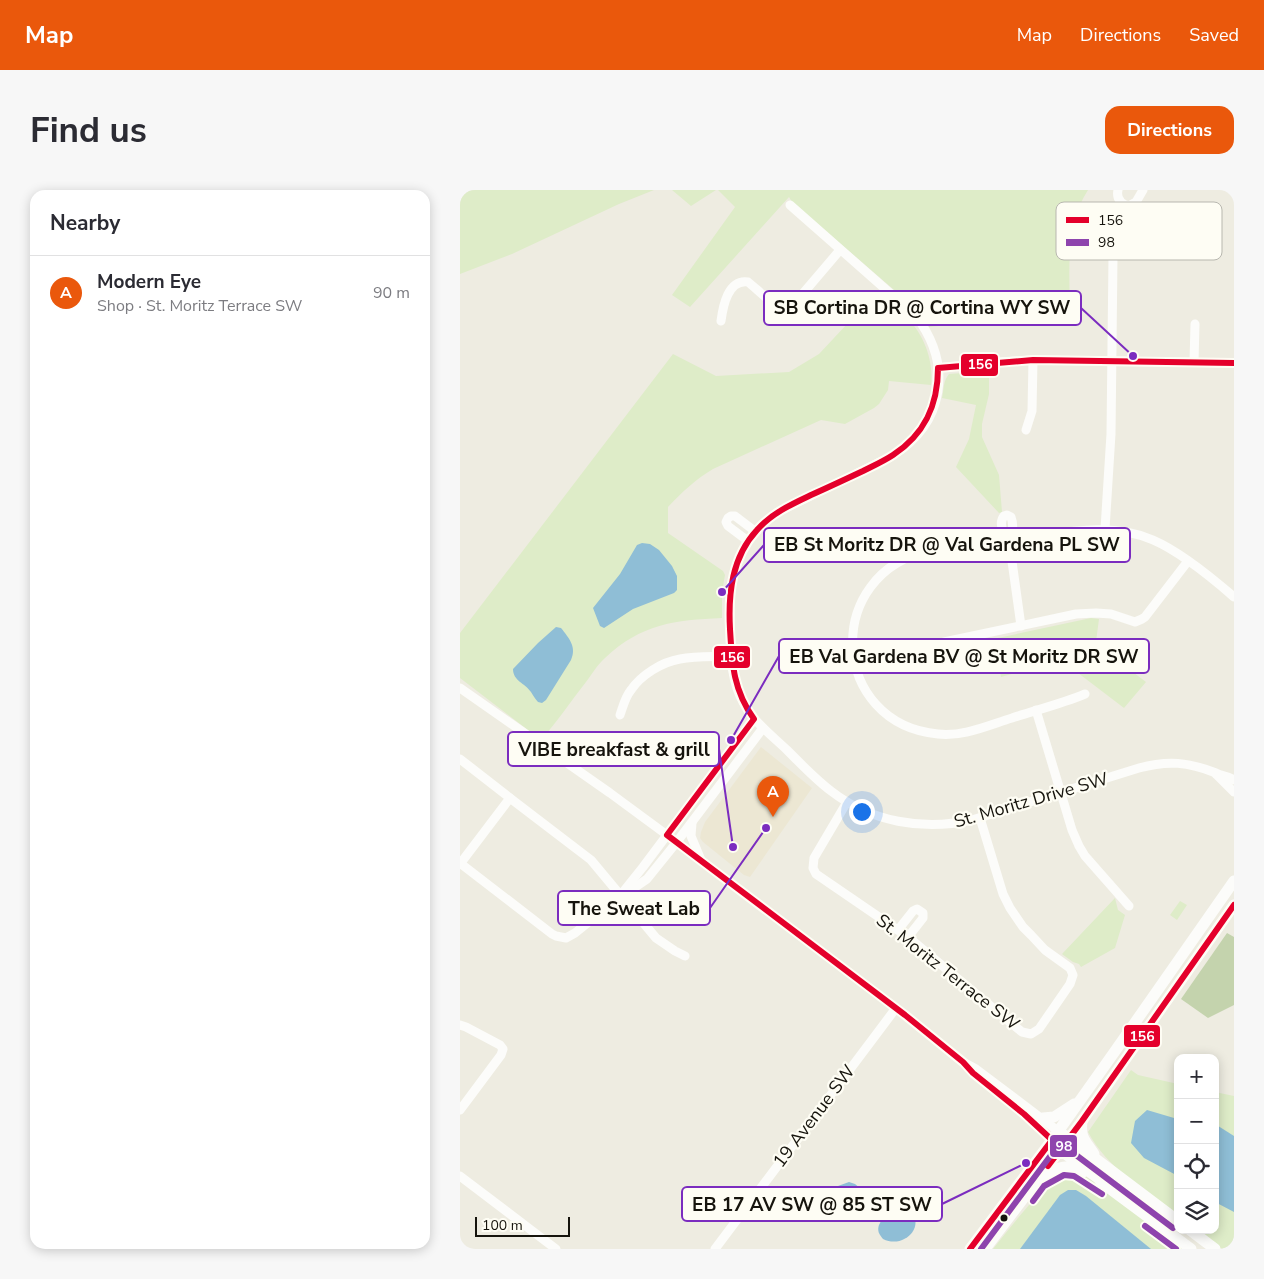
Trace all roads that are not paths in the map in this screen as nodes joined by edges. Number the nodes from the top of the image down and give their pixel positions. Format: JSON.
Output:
{"nodes":[{"id":1,"x":1118,"y":190,"type":"edge"},
{"id":2,"x":1143,"y":190,"type":"edge"},
{"id":3,"x":1120,"y":202,"type":"edge"},
{"id":4,"x":1136,"y":202,"type":"edge"},
{"id":5,"x":790,"y":205,"type":"dead end"},
{"id":6,"x":840,"y":250,"type":"junction"},
{"id":7,"x":1113,"y":260,"type":"edge"},
{"id":8,"x":721,"y":321,"type":"dead end"},
{"id":9,"x":1195,"y":324,"type":"dead end"},
{"id":10,"x":1032,"y":360,"type":"junction"},
{"id":11,"x":1112,"y":362,"type":"junction"},
{"id":12,"x":1194,"y":362,"type":"junction"},
{"id":13,"x":1234,"y":363,"type":"edge"},
{"id":14,"x":938,"y":368,"type":"junction"},
{"id":15,"x":1026,"y":430,"type":"dead end"},
{"id":16,"x":1105,"y":529,"type":"junction"},
{"id":17,"x":756,"y":532,"type":"junction"},
{"id":18,"x":1009,"y":540,"type":"junction"},
{"id":19,"x":748,"y":541,"type":"junction"},
{"id":20,"x":1188,"y":561,"type":"junction"},
{"id":21,"x":1234,"y":597,"type":"edge"},
{"id":22,"x":1021,"y":626,"type":"junction"},
{"id":23,"x":944,"y":642,"type":"dead end"},
{"id":24,"x":732,"y":656,"type":"junction"},
{"id":25,"x":460,"y":688,"type":"edge"},
{"id":26,"x":1085,"y":694,"type":"dead end"},
{"id":27,"x":1036,"y":710,"type":"junction"},
{"id":28,"x":620,"y":715,"type":"dead end"},
{"id":29,"x":754,"y":719,"type":"junction"},
{"id":30,"x":763,"y":728,"type":"junction"},
{"id":31,"x":460,"y":759,"type":"edge"},
{"id":32,"x":1216,"y":774,"type":"junction"},
{"id":33,"x":1234,"y":780,"type":"edge"},
{"id":34,"x":1061,"y":792,"type":"junction"},
{"id":35,"x":1234,"y":792,"type":"edge"},
{"id":36,"x":510,"y":798,"type":"junction"},
{"id":37,"x":848,"y":802,"type":"junction"},
{"id":38,"x":980,"y":818,"type":"junction"},
{"id":39,"x":692,"y":821,"type":"junction"},
{"id":40,"x":667,"y":835,"type":"junction"},
{"id":41,"x":676,"y":843,"type":"junction"},
{"id":42,"x":703,"y":862,"type":"junction"},
{"id":43,"x":460,"y":864,"type":"edge"},
{"id":44,"x":1234,"y":881,"type":"edge"},
{"id":45,"x":621,"y":896,"type":"junction"},
{"id":46,"x":1234,"y":904,"type":"edge"},
{"id":47,"x":1129,"y":906,"type":"dead end"},
{"id":48,"x":898,"y":930,"type":"junction"},
{"id":49,"x":908,"y":937,"type":"junction"},
{"id":50,"x":685,"y":956,"type":"dead end"},
{"id":51,"x":896,"y":1008,"type":"junction"},
{"id":52,"x":460,"y":1025,"type":"edge"},
{"id":53,"x":963,"y":1062,"type":"junction"},
{"id":54,"x":1080,"y":1100,"type":"junction"},
{"id":55,"x":460,"y":1110,"type":"edge"},
{"id":56,"x":1043,"y":1118,"type":"junction"},
{"id":57,"x":1082,"y":1121,"type":"junction"},
{"id":58,"x":1055,"y":1135,"type":"junction"},
{"id":59,"x":1068,"y":1139,"type":"junction"},
{"id":60,"x":1061,"y":1149,"type":"junction"},
{"id":61,"x":1097,"y":1160,"type":"junction"},
{"id":62,"x":460,"y":1176,"type":"edge"},
{"id":63,"x":1038,"y":1179,"type":"junction"},
{"id":64,"x":1102,"y":1182,"type":"junction"},
{"id":65,"x":1174,"y":1218,"type":"edge"},
{"id":66,"x":1195,"y":1234,"type":"edge"},
{"id":67,"x":978,"y":1247,"type":"edge"},
{"id":68,"x":556,"y":1249,"type":"edge"},
{"id":69,"x":715,"y":1249,"type":"edge"},
{"id":70,"x":1191,"y":1249,"type":"edge"},
{"id":71,"x":1215,"y":1249,"type":"edge"}],
"edges":[{"from":1,"to":3,"type":"street"},
{"from":2,"to":4,"type":"street"},
{"from":5,"to":6,"type":"street","name":"St. Moritz Drive SW"},
{"from":6,"to":8,"type":"street"},
{"from":6,"to":14,"type":"street","name":"St. Moritz Drive SW"},
{"from":7,"to":11,"type":"street"},
{"from":9,"to":12,"type":"street"},
{"from":10,"to":11,"type":"street"},
{"from":10,"to":14,"type":"street"},
{"from":10,"to":15,"type":"street"},
{"from":11,"to":12,"type":"street"},
{"from":11,"to":16,"type":"street"},
{"from":12,"to":13,"type":"street"},
{"from":14,"to":17,"type":"street","name":"St. Moritz Drive SW"},
{"from":16,"to":18,"type":"street"},
{"from":16,"to":20,"type":"street"},
{"from":17,"to":19,"type":"street","name":"St. Moritz Drive SW"},
{"from":17,"to":19,"type":"street"},
{"from":18,"to":22,"type":"street"},
{"from":18,"to":27,"type":"street"},
{"from":19,"to":24,"type":"street","name":"St. Moritz Drive SW"},
{"from":20,"to":21,"type":"street"},
{"from":20,"to":22,"type":"street"},
{"from":22,"to":23,"type":"street"},
{"from":24,"to":28,"type":"street"},
{"from":24,"to":29,"type":"street","name":"St. Moritz Drive SW"},
{"from":25,"to":40,"type":"street"},
{"from":26,"to":27,"type":"street"},
{"from":27,"to":34,"type":"street"},
{"from":29,"to":30,"type":"street","name":"St. Moritz Drive SW"},
{"from":29,"to":40,"type":"street"},
{"from":30,"to":37,"type":"street","name":"St. Moritz Drive SW"},
{"from":30,"to":39,"type":"street"},
{"from":31,"to":36,"type":"street"},
{"from":32,"to":33,"type":"street","name":"St. Moritz Drive SW"},
{"from":32,"to":34,"type":"street","name":"St. Moritz Drive SW"},
{"from":32,"to":35,"type":"street","name":"St. Moritz Drive SW"},
{"from":34,"to":38,"type":"street","name":"St. Moritz Drive SW"},
{"from":34,"to":47,"type":"street"},
{"from":36,"to":43,"type":"street"},
{"from":36,"to":45,"type":"street"},
{"from":37,"to":38,"type":"street","name":"St. Moritz Drive SW"},
{"from":37,"to":48,"type":"street","name":"St. Moritz Terrace SW"},
{"from":38,"to":49,"type":"street","name":"St. Moritz Terrace SW"},
{"from":39,"to":41,"type":"street"},
{"from":39,"to":42,"type":"street"},
{"from":40,"to":41,"type":"street"},
{"from":40,"to":45,"type":"street"},
{"from":41,"to":42,"type":"street"},
{"from":41,"to":45,"type":"street"},
{"from":42,"to":51,"type":"street"},
{"from":43,"to":45,"type":"street"},
{"from":44,"to":54,"type":"main road"},
{"from":45,"to":50,"type":"street"},
{"from":46,"to":57,"type":"main road"},
{"from":48,"to":49,"type":"street","name":"St. Moritz Terrace SW"},
{"from":48,"to":49,"type":"street"},
{"from":51,"to":53,"type":"street"},
{"from":51,"to":69,"type":"street","name":"19 Avenue SW"},
{"from":52,"to":55,"type":"street"},
{"from":53,"to":56,"type":"street"},
{"from":53,"to":58,"type":"street"},
{"from":54,"to":56,"type":"main road"},
{"from":54,"to":58,"type":"main road"},
{"from":56,"to":58,"type":"street"},
{"from":57,"to":59,"type":"main road"},
{"from":57,"to":61,"type":"main road"},
{"from":58,"to":59,"type":"main road"},
{"from":58,"to":60,"type":"main road"},
{"from":58,"to":67,"type":"main road"},
{"from":59,"to":60,"type":"main road"},
{"from":59,"to":61,"type":"main road"},
{"from":60,"to":63,"type":"main road"},
{"from":60,"to":64,"type":"main road"},
{"from":61,"to":65,"type":"main road"},
{"from":62,"to":68,"type":"street"},
{"from":63,"to":64,"type":"main road"},
{"from":63,"to":67,"type":"main road"},
{"from":64,"to":70,"type":"main road"},
{"from":66,"to":71,"type":"main road"}]}
